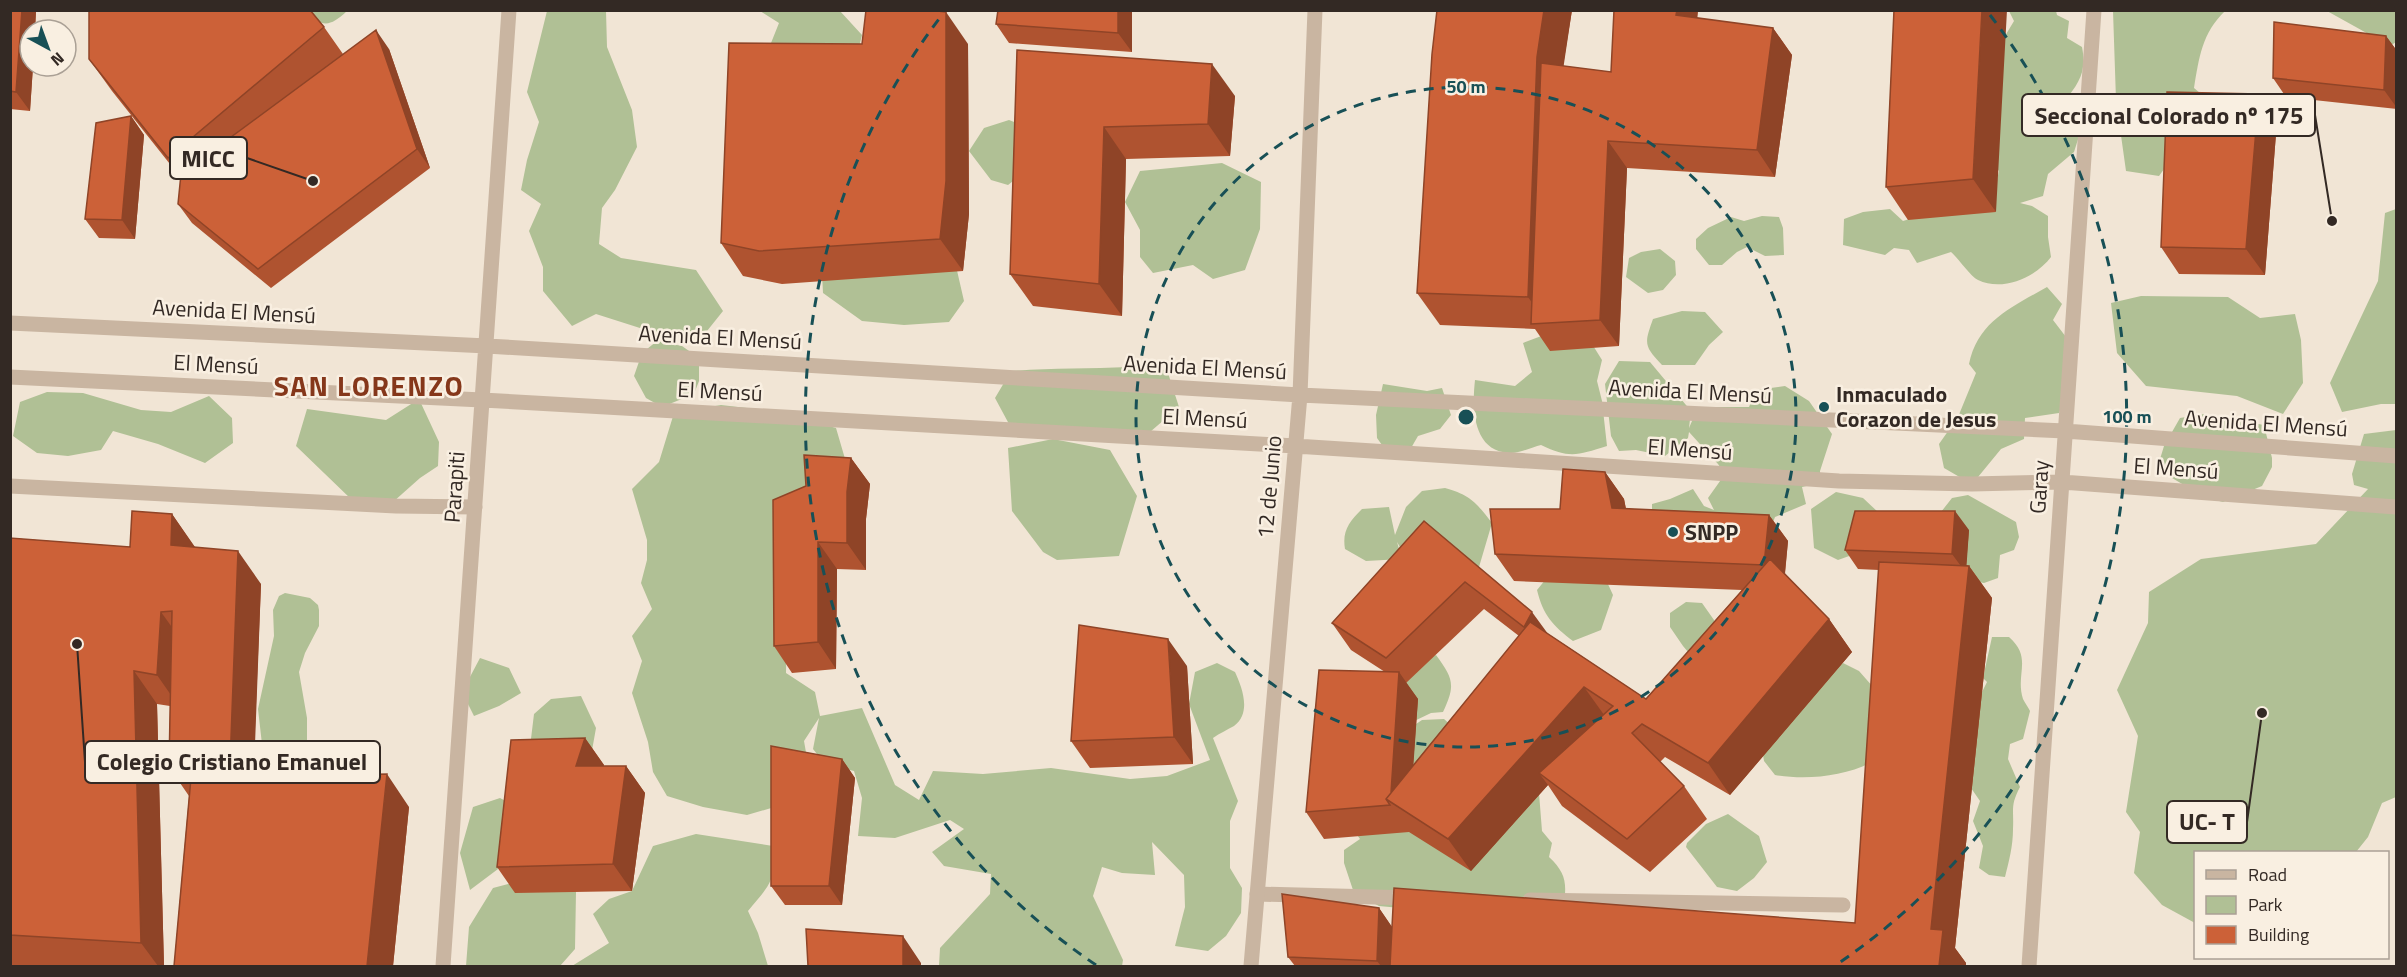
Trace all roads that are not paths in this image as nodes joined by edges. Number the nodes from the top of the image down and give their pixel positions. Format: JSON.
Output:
{"nodes":[{"id":1,"x":509,"y":10,"type":"edge"},
{"id":2,"x":1315,"y":10,"type":"edge"},
{"id":3,"x":2094,"y":10,"type":"edge"},
{"id":4,"x":10,"y":323,"type":"edge"},
{"id":5,"x":487,"y":346,"type":"junction"},
{"id":6,"x":10,"y":377,"type":"edge"},
{"id":7,"x":1300,"y":395,"type":"junction"},
{"id":8,"x":482,"y":400,"type":"junction"},
{"id":9,"x":2065,"y":430,"type":"junction"},
{"id":10,"x":1294,"y":446,"type":"junction"},
{"id":11,"x":2397,"y":456,"type":"edge"},
{"id":12,"x":2062,"y":482,"type":"junction"},
{"id":13,"x":10,"y":486,"type":"edge"},
{"id":14,"x":475,"y":507,"type":"junction"},
{"id":15,"x":2397,"y":507,"type":"edge"},
{"id":16,"x":1257,"y":894,"type":"junction"},
{"id":17,"x":1428,"y":898,"type":"edge"},
{"id":18,"x":1511,"y":899,"type":"edge"},
{"id":19,"x":1843,"y":905,"type":"dead end"},
{"id":20,"x":443,"y":966,"type":"edge"},
{"id":21,"x":1251,"y":966,"type":"edge"},
{"id":22,"x":2029,"y":966,"type":"edge"}],
"edges":[{"from":1,"to":5,"type":"street","name":"Parapiti"},
{"from":2,"to":7,"type":"street","name":"12 de Junio"},
{"from":3,"to":9,"type":"street","name":"Garay"},
{"from":4,"to":5,"type":"street","name":"Avenida El Mensú"},
{"from":5,"to":7,"type":"street","name":"Avenida El Mensú"},
{"from":5,"to":8,"type":"street","name":"Parapiti"},
{"from":6,"to":8,"type":"street","name":"El Mensú"},
{"from":7,"to":9,"type":"street","name":"Avenida El Mensú"},
{"from":7,"to":10,"type":"street","name":"12 de Junio"},
{"from":8,"to":10,"type":"street","name":"El Mensú"},
{"from":8,"to":14,"type":"street","name":"Parapiti"},
{"from":9,"to":11,"type":"street","name":"Avenida El Mensú"},
{"from":9,"to":12,"type":"street","name":"Garay"},
{"from":10,"to":12,"type":"street","name":"El Mensú"},
{"from":10,"to":16,"type":"street","name":"12 de Junio"},
{"from":12,"to":15,"type":"street","name":"El Mensú"},
{"from":12,"to":22,"type":"street","name":"Garay"},
{"from":13,"to":14,"type":"street"},
{"from":14,"to":20,"type":"street","name":"Parapiti"},
{"from":16,"to":17,"type":"street"},
{"from":16,"to":21,"type":"street","name":"12 de Junio"},
{"from":18,"to":19,"type":"street"}]}
